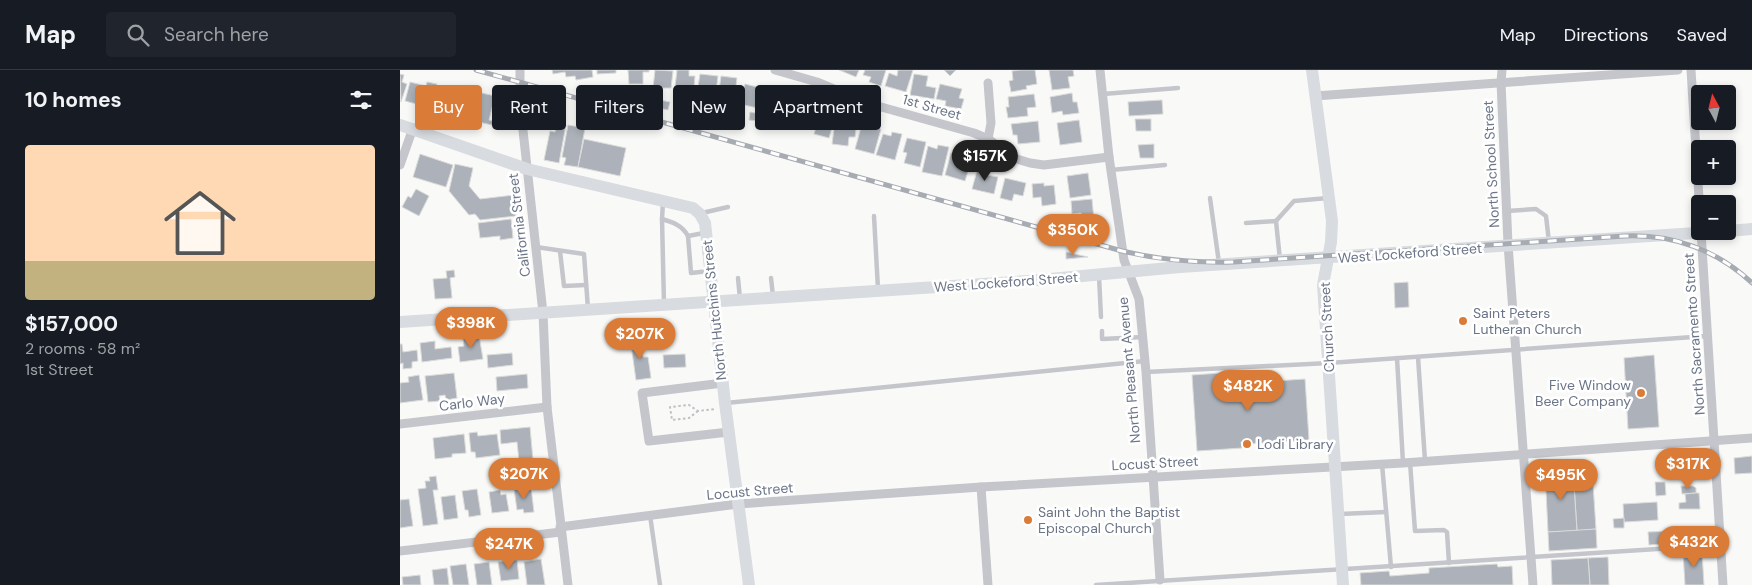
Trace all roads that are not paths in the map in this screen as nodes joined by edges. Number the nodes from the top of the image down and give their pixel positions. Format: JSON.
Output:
{"nodes":[{"id":1,"x":520,"y":70,"type":"edge"},
{"id":2,"x":775,"y":70,"type":"edge"},
{"id":3,"x":1100,"y":70,"type":"edge"},
{"id":4,"x":1312,"y":70,"type":"edge"},
{"id":5,"x":1502,"y":70,"type":"edge"},
{"id":6,"x":1678,"y":70,"type":"edge"},
{"id":7,"x":1691,"y":70,"type":"edge"},
{"id":8,"x":790,"y":72,"type":"edge"},
{"id":9,"x":1501,"y":82,"type":"junction"},
{"id":10,"x":988,"y":83,"type":"dead end"},
{"id":11,"x":1178,"y":88,"type":"dead end"},
{"id":12,"x":1103,"y":94,"type":"junction"},
{"id":13,"x":1315,"y":96,"type":"junction"},
{"id":14,"x":400,"y":125,"type":"edge"},
{"id":15,"x":413,"y":128,"type":"junction"},
{"id":16,"x":988,"y":139,"type":"junction"},
{"id":17,"x":1109,"y":158,"type":"junction"},
{"id":18,"x":400,"y":165,"type":"edge"},
{"id":19,"x":1165,"y":165,"type":"dead end"},
{"id":20,"x":527,"y":169,"type":"junction"},
{"id":21,"x":1111,"y":170,"type":"junction"},
{"id":22,"x":1699,"y":195,"type":"edge"},
{"id":23,"x":1210,"y":198,"type":"dead end"},
{"id":24,"x":1329,"y":198,"type":"junction"},
{"id":25,"x":663,"y":201,"type":"junction"},
{"id":26,"x":728,"y":207,"type":"dead end"},
{"id":27,"x":1507,"y":211,"type":"junction"},
{"id":28,"x":700,"y":214,"type":"junction"},
{"id":29,"x":874,"y":216,"type":"dead end"},
{"id":30,"x":662,"y":219,"type":"junction"},
{"id":31,"x":1276,"y":221,"type":"junction"},
{"id":32,"x":1246,"y":223,"type":"dead end"},
{"id":33,"x":1752,"y":230,"type":"edge"},
{"id":34,"x":1736,"y":231,"type":"edge"},
{"id":35,"x":706,"y":232,"type":"junction"},
{"id":36,"x":1691,"y":233,"type":"edge"},
{"id":37,"x":688,"y":236,"type":"junction"},
{"id":38,"x":1701,"y":240,"type":"edge"},
{"id":39,"x":1549,"y":244,"type":"junction"},
{"id":40,"x":1508,"y":246,"type":"junction"},
{"id":41,"x":536,"y":248,"type":"junction"},
{"id":42,"x":560,"y":251,"type":"junction"},
{"id":43,"x":1328,"y":258,"type":"junction"},
{"id":44,"x":1280,"y":261,"type":"junction"},
{"id":45,"x":1219,"y":265,"type":"junction"},
{"id":46,"x":710,"y":271,"type":"junction"},
{"id":47,"x":1128,"y":272,"type":"junction"},
{"id":48,"x":1098,"y":275,"type":"junction"},
{"id":49,"x":738,"y":278,"type":"dead end"},
{"id":50,"x":771,"y":278,"type":"dead end"},
{"id":51,"x":586,"y":285,"type":"junction"},
{"id":52,"x":878,"y":290,"type":"junction"},
{"id":53,"x":774,"y":298,"type":"junction"},
{"id":54,"x":740,"y":300,"type":"junction"},
{"id":55,"x":714,"y":302,"type":"junction"},
{"id":56,"x":664,"y":305,"type":"junction"},
{"id":57,"x":589,"y":310,"type":"junction"},
{"id":58,"x":544,"y":313,"type":"junction"},
{"id":59,"x":1101,"y":317,"type":"dead end"},
{"id":60,"x":400,"y":322,"type":"edge"},
{"id":61,"x":1102,"y":332,"type":"dead end"},
{"id":62,"x":1707,"y":336,"type":"junction"},
{"id":63,"x":1143,"y":337,"type":"junction"},
{"id":64,"x":1516,"y":349,"type":"junction"},
{"id":65,"x":1418,"y":356,"type":"junction"},
{"id":66,"x":1397,"y":358,"type":"junction"},
{"id":67,"x":1145,"y":361,"type":"junction"},
{"id":68,"x":1329,"y":363,"type":"junction"},
{"id":69,"x":1146,"y":372,"type":"junction"},
{"id":70,"x":723,"y":383,"type":"junction"},
{"id":71,"x":725,"y":405,"type":"junction"},
{"id":72,"x":546,"y":407,"type":"junction"},
{"id":73,"x":400,"y":424,"type":"edge"},
{"id":74,"x":729,"y":432,"type":"junction"},
{"id":75,"x":1752,"y":438,"type":"edge"},
{"id":76,"x":1714,"y":441,"type":"junction"},
{"id":77,"x":1523,"y":454,"type":"junction"},
{"id":78,"x":1425,"y":461,"type":"junction"},
{"id":79,"x":1406,"y":462,"type":"junction"},
{"id":80,"x":1382,"y":464,"type":"junction"},
{"id":81,"x":1336,"y":467,"type":"junction"},
{"id":82,"x":1152,"y":477,"type":"junction"},
{"id":83,"x":981,"y":487,"type":"junction"},
{"id":84,"x":738,"y":504,"type":"junction"},
{"id":85,"x":1386,"y":512,"type":"junction"},
{"id":86,"x":1339,"y":514,"type":"junction"},
{"id":87,"x":650,"y":515,"type":"junction"},
{"id":88,"x":561,"y":529,"type":"junction"},
{"id":89,"x":1720,"y":545,"type":"junction"},
{"id":90,"x":400,"y":551,"type":"edge"},
{"id":91,"x":1532,"y":557,"type":"junction"},
{"id":92,"x":1449,"y":563,"type":"junction"},
{"id":93,"x":1391,"y":567,"type":"junction"},
{"id":94,"x":1342,"y":570,"type":"junction"},
{"id":95,"x":1160,"y":580,"type":"junction"},
{"id":96,"x":568,"y":585,"type":"edge"},
{"id":97,"x":660,"y":585,"type":"edge"},
{"id":98,"x":749,"y":585,"type":"edge"},
{"id":99,"x":988,"y":585,"type":"edge"},
{"id":100,"x":1096,"y":585,"type":"edge"},
{"id":101,"x":1343,"y":585,"type":"edge"},
{"id":102,"x":1534,"y":585,"type":"edge"},
{"id":103,"x":1723,"y":585,"type":"edge"}],
"edges":[{"from":1,"to":20,"type":"street","name":"California Street"},
{"from":2,"to":8,"type":"street","name":"1st Street"},
{"from":3,"to":12,"type":"street","name":"North Pleasant Avenue"},
{"from":4,"to":13,"type":"street","name":"Church Street"},
{"from":5,"to":9,"type":"street","name":"North School Street"},
{"from":6,"to":9,"type":"street"},
{"from":7,"to":22,"type":"street"},
{"from":8,"to":16,"type":"street","name":"1st Street"},
{"from":9,"to":13,"type":"street"},
{"from":9,"to":27,"type":"street","name":"North School Street"},
{"from":10,"to":16,"type":"street"},
{"from":11,"to":12,"type":"lane"},
{"from":12,"to":17,"type":"street","name":"North Pleasant Avenue"},
{"from":13,"to":24,"type":"street","name":"Church Street"},
{"from":14,"to":15,"type":"street"},
{"from":15,"to":18,"type":"street"},
{"from":15,"to":20,"type":"street"},
{"from":16,"to":17,"type":"street","name":"1st Street"},
{"from":17,"to":21,"type":"street","name":"North Pleasant Avenue"},
{"from":19,"to":21,"type":"lane"},
{"from":20,"to":25,"type":"street"},
{"from":20,"to":41,"type":"street","name":"California Street"},
{"from":21,"to":47,"type":"street","name":"North Pleasant Avenue"},
{"from":23,"to":45,"type":"lane"},
{"from":24,"to":31,"type":"lane"},
{"from":24,"to":43,"type":"street","name":"Church Street"},
{"from":25,"to":28,"type":"street"},
{"from":25,"to":30,"type":"lane"},
{"from":26,"to":28,"type":"lane"},
{"from":27,"to":39,"type":"lane"},
{"from":27,"to":40,"type":"street","name":"North School Street"},
{"from":28,"to":35,"type":"street","name":"North Hutchins Street"},
{"from":29,"to":52,"type":"lane"},
{"from":30,"to":37,"type":"lane"},
{"from":30,"to":56,"type":"lane"},
{"from":31,"to":32,"type":"lane"},
{"from":31,"to":44,"type":"lane"},
{"from":33,"to":34,"type":"street","name":"West Lockeford Street"},
{"from":35,"to":37,"type":"lane"},
{"from":35,"to":46,"type":"street","name":"North Hutchins Street"},
{"from":36,"to":39,"type":"street","name":"West Lockeford Street"},
{"from":37,"to":46,"type":"lane"},
{"from":38,"to":62,"type":"street","name":"North Sacramento Street"},
{"from":39,"to":40,"type":"street","name":"West Lockeford Street"},
{"from":40,"to":43,"type":"street","name":"West Lockeford Street"},
{"from":40,"to":64,"type":"street","name":"North School Street"},
{"from":41,"to":42,"type":"lane"},
{"from":41,"to":58,"type":"street","name":"California Street"},
{"from":42,"to":51,"type":"lane"},
{"from":42,"to":51,"type":"lane"},
{"from":43,"to":44,"type":"street","name":"West Lockeford Street"},
{"from":43,"to":68,"type":"street","name":"Church Street"},
{"from":44,"to":45,"type":"street","name":"West Lockeford Street"},
{"from":45,"to":47,"type":"street","name":"West Lockeford Street"},
{"from":46,"to":55,"type":"street","name":"North Hutchins Street"},
{"from":47,"to":48,"type":"street","name":"West Lockeford Street"},
{"from":47,"to":63,"type":"street","name":"North Pleasant Avenue"},
{"from":48,"to":52,"type":"street","name":"West Lockeford Street"},
{"from":48,"to":59,"type":"lane"},
{"from":49,"to":54,"type":"lane"},
{"from":50,"to":53,"type":"lane"},
{"from":51,"to":57,"type":"lane"},
{"from":52,"to":53,"type":"street","name":"West Lockeford Street"},
{"from":53,"to":54,"type":"street","name":"West Lockeford Street"},
{"from":54,"to":55,"type":"street","name":"West Lockeford Street"},
{"from":55,"to":56,"type":"street","name":"West Lockeford Street"},
{"from":55,"to":70,"type":"street","name":"North Hutchins Street"},
{"from":56,"to":57,"type":"street","name":"West Lockeford Street"},
{"from":57,"to":58,"type":"street","name":"West Lockeford Street"},
{"from":58,"to":60,"type":"street","name":"West Lockeford Street"},
{"from":58,"to":72,"type":"street","name":"California Street"},
{"from":61,"to":63,"type":"lane"},
{"from":62,"to":64,"type":"lane"},
{"from":62,"to":76,"type":"street","name":"North Sacramento Street"},
{"from":63,"to":67,"type":"street","name":"North Pleasant Avenue"},
{"from":64,"to":65,"type":"lane"},
{"from":64,"to":77,"type":"street","name":"North School Street"},
{"from":65,"to":66,"type":"lane"},
{"from":65,"to":78,"type":"lane"},
{"from":66,"to":68,"type":"lane"},
{"from":66,"to":79,"type":"lane"},
{"from":67,"to":69,"type":"street","name":"North Pleasant Avenue"},
{"from":67,"to":71,"type":"lane"},
{"from":68,"to":69,"type":"lane"},
{"from":68,"to":81,"type":"street","name":"Church Street"},
{"from":69,"to":82,"type":"street","name":"North Pleasant Avenue"},
{"from":70,"to":71,"type":"street","name":"North Hutchins Street"},
{"from":70,"to":74,"type":"street"},
{"from":71,"to":74,"type":"street","name":"North Hutchins Street"},
{"from":72,"to":73,"type":"street","name":"Carlo Way"},
{"from":72,"to":88,"type":"street","name":"California Street"},
{"from":74,"to":84,"type":"street","name":"North Hutchins Street"},
{"from":75,"to":76,"type":"street","name":"Locust Street"},
{"from":76,"to":77,"type":"street","name":"Locust Street"},
{"from":76,"to":89,"type":"street","name":"North Sacramento Street"},
{"from":77,"to":78,"type":"street","name":"Locust Street"},
{"from":77,"to":91,"type":"street","name":"North School Street"},
{"from":78,"to":79,"type":"street","name":"Locust Street"},
{"from":79,"to":80,"type":"street","name":"Locust Street"},
{"from":79,"to":92,"type":"lane"},
{"from":80,"to":81,"type":"street","name":"Locust Street"},
{"from":80,"to":85,"type":"lane"},
{"from":81,"to":82,"type":"street","name":"Locust Street"},
{"from":81,"to":86,"type":"street","name":"Church Street"},
{"from":82,"to":83,"type":"street","name":"Locust Street"},
{"from":82,"to":95,"type":"street","name":"North Pleasant Avenue"},
{"from":83,"to":84,"type":"street","name":"Locust Street"},
{"from":83,"to":99,"type":"street"},
{"from":84,"to":87,"type":"street","name":"Locust Street"},
{"from":84,"to":98,"type":"street","name":"North Hutchins Street"},
{"from":85,"to":86,"type":"lane"},
{"from":85,"to":93,"type":"lane"},
{"from":86,"to":94,"type":"street","name":"Church Street"},
{"from":87,"to":88,"type":"street","name":"Locust Street"},
{"from":87,"to":97,"type":"lane"},
{"from":88,"to":90,"type":"street","name":"Locust Street"},
{"from":88,"to":96,"type":"street","name":"California Street"},
{"from":89,"to":91,"type":"lane"},
{"from":89,"to":103,"type":"street","name":"North Sacramento Street"},
{"from":91,"to":92,"type":"lane"},
{"from":91,"to":102,"type":"street","name":"North School Street"},
{"from":92,"to":93,"type":"lane"},
{"from":93,"to":94,"type":"lane"},
{"from":94,"to":95,"type":"lane"},
{"from":94,"to":101,"type":"street","name":"Church Street"},
{"from":95,"to":100,"type":"lane"}]}
